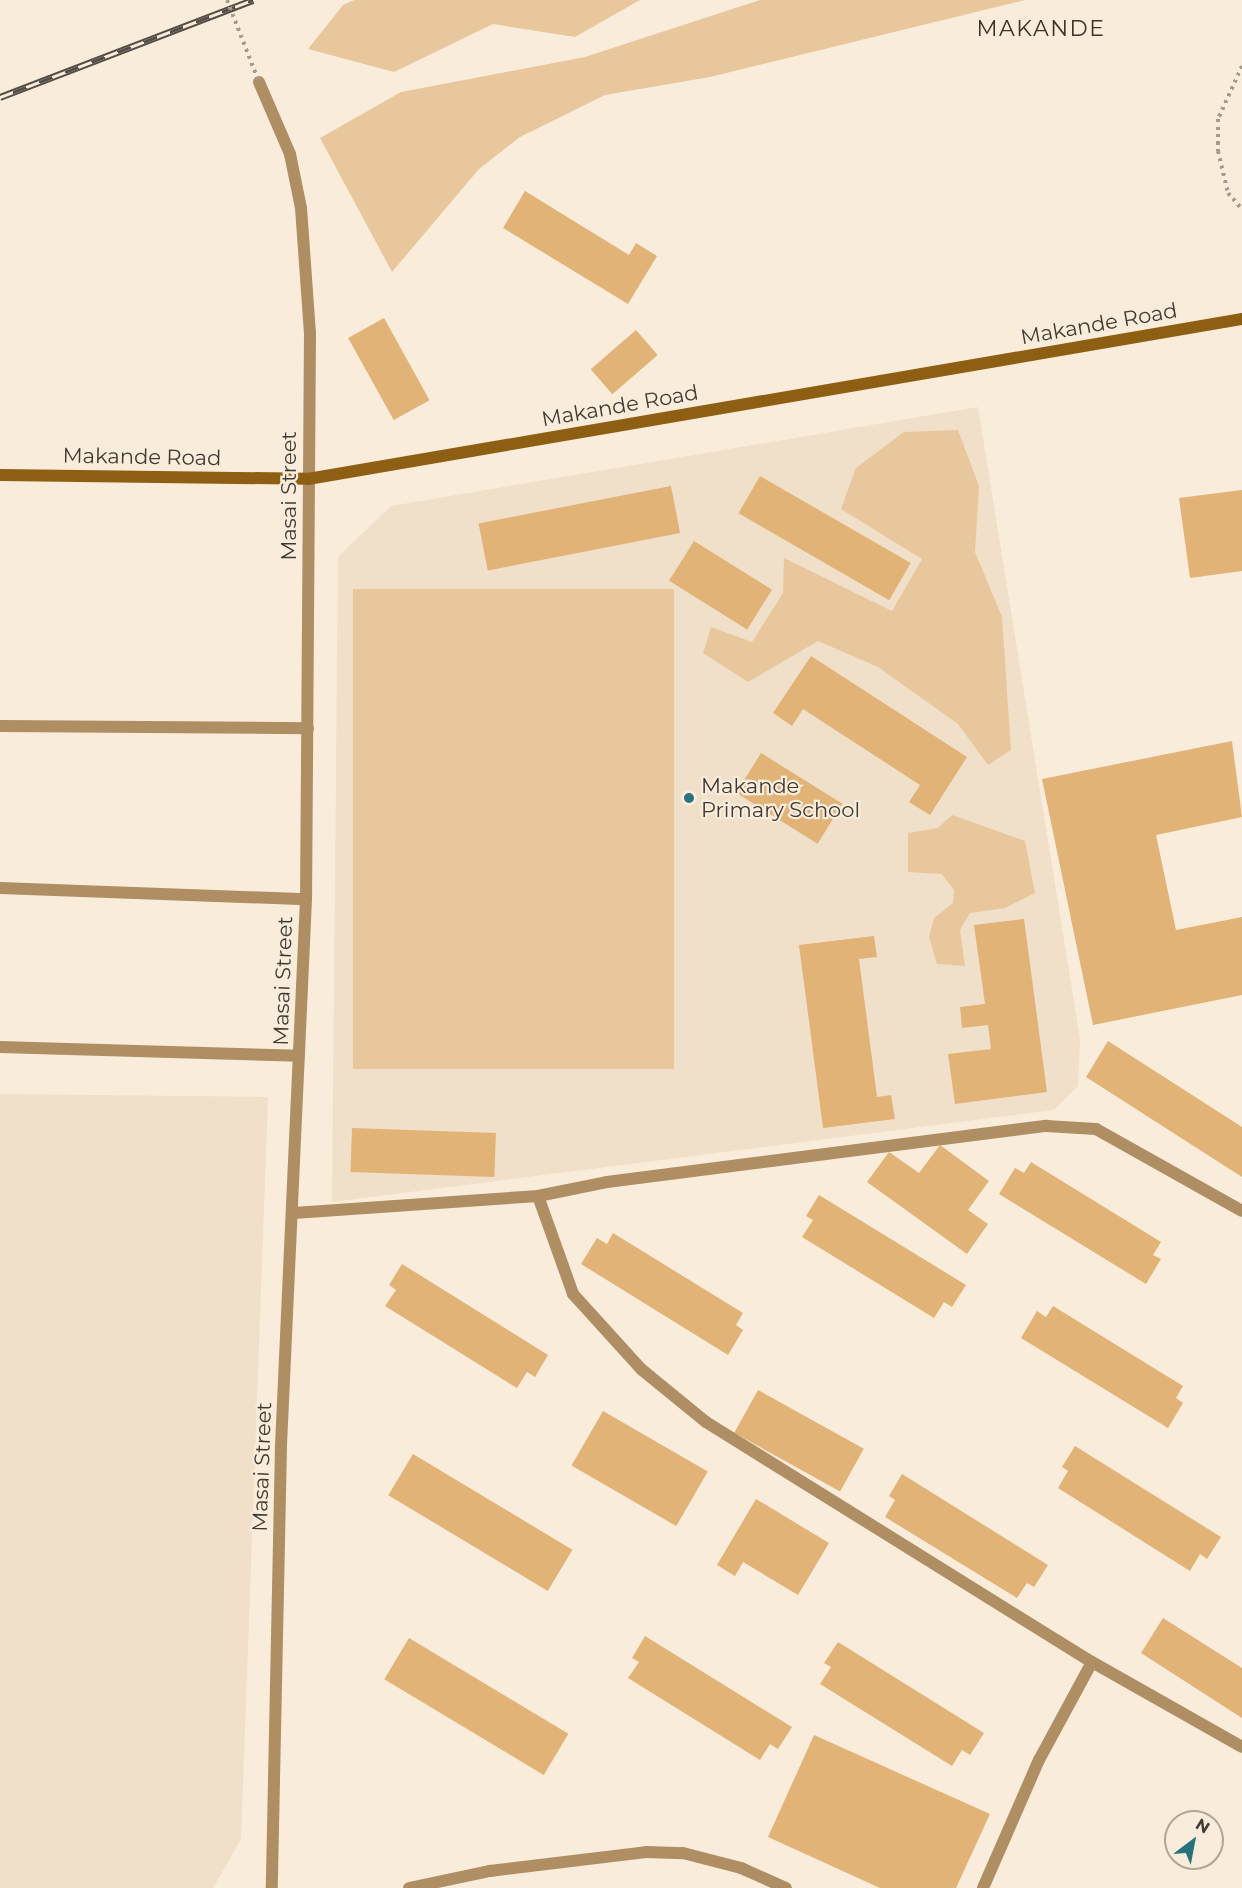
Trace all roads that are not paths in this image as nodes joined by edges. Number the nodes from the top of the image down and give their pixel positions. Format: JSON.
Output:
{"nodes":[{"id":1,"x":260,"y":82,"type":"road end"},
{"id":2,"x":1242,"y":319,"type":"edge"},
{"id":3,"x":0,"y":475,"type":"edge"},
{"id":4,"x":308,"y":479,"type":"junction"},
{"id":5,"x":0,"y":726,"type":"edge"},
{"id":6,"x":308,"y":728,"type":"junction"},
{"id":7,"x":0,"y":888,"type":"edge"},
{"id":8,"x":306,"y":898,"type":"junction"},
{"id":9,"x":0,"y":1047,"type":"edge"},
{"id":10,"x":300,"y":1056,"type":"junction"},
{"id":11,"x":538,"y":1196,"type":"junction"},
{"id":12,"x":1242,"y":1211,"type":"edge"},
{"id":13,"x":294,"y":1213,"type":"junction"},
{"id":14,"x":1092,"y":1662,"type":"junction"},
{"id":15,"x":1242,"y":1747,"type":"edge"},
{"id":16,"x":272,"y":1888,"type":"edge"},
{"id":17,"x":409,"y":1888,"type":"edge"},
{"id":18,"x":786,"y":1888,"type":"edge"},
{"id":19,"x":983,"y":1888,"type":"edge"}],
"edges":[{"from":1,"to":4,"type":"street","name":"Masai Street"},
{"from":2,"to":4,"type":"main road","name":"Makande Road"},
{"from":3,"to":4,"type":"main road","name":"Makande Road"},
{"from":4,"to":6,"type":"street","name":"Masai Street"},
{"from":5,"to":6,"type":"street"},
{"from":6,"to":8,"type":"street","name":"Masai Street"},
{"from":7,"to":8,"type":"street"},
{"from":8,"to":10,"type":"street","name":"Masai Street"},
{"from":9,"to":10,"type":"street"},
{"from":10,"to":13,"type":"street","name":"Masai Street"},
{"from":11,"to":12,"type":"street"},
{"from":11,"to":13,"type":"street"},
{"from":11,"to":14,"type":"street"},
{"from":13,"to":16,"type":"street","name":"Masai Street"},
{"from":14,"to":15,"type":"street"},
{"from":14,"to":19,"type":"street"},
{"from":17,"to":18,"type":"street"}]}
